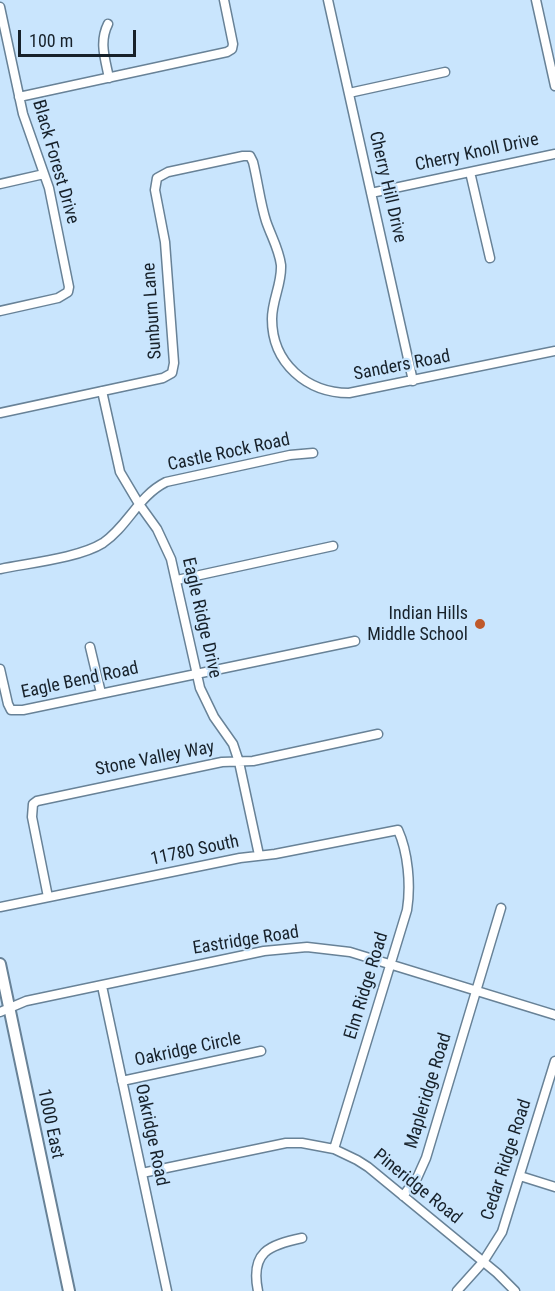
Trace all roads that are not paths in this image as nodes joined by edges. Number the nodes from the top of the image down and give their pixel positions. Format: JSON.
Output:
{"nodes":[{"id":1,"x":224,"y":0,"type":"edge"},
{"id":2,"x":328,"y":0,"type":"edge"},
{"id":3,"x":536,"y":0,"type":"edge"},
{"id":4,"x":0,"y":7,"type":"edge"},
{"id":5,"x":108,"y":24,"type":"dead end"},
{"id":6,"x":551,"y":50,"type":"edge"},
{"id":7,"x":445,"y":72,"type":"dead end"},
{"id":8,"x":109,"y":78,"type":"junction"},
{"id":9,"x":555,"y":87,"type":"edge"},
{"id":10,"x":349,"y":93,"type":"junction"},
{"id":11,"x":19,"y":97,"type":"junction"},
{"id":12,"x":555,"y":154,"type":"edge"},
{"id":13,"x":470,"y":172,"type":"junction"},
{"id":14,"x":44,"y":174,"type":"junction"},
{"id":15,"x":157,"y":178,"type":"joint"},
{"id":16,"x":0,"y":184,"type":"edge"},
{"id":17,"x":371,"y":193,"type":"junction"},
{"id":18,"x":490,"y":258,"type":"dead end"},
{"id":19,"x":0,"y":311,"type":"edge"},
{"id":20,"x":555,"y":351,"type":"edge"},
{"id":21,"x":413,"y":381,"type":"junction"},
{"id":22,"x":102,"y":391,"type":"junction"},
{"id":23,"x":0,"y":413,"type":"edge"},
{"id":24,"x":313,"y":453,"type":"dead end"},
{"id":25,"x":139,"y":504,"type":"junction"},
{"id":26,"x":333,"y":546,"type":"dead end"},
{"id":27,"x":0,"y":569,"type":"edge"},
{"id":28,"x":177,"y":580,"type":"junction"},
{"id":29,"x":355,"y":640,"type":"dead end"},
{"id":30,"x":90,"y":647,"type":"dead end"},
{"id":31,"x":0,"y":669,"type":"edge"},
{"id":32,"x":197,"y":673,"type":"junction"},
{"id":33,"x":101,"y":693,"type":"junction"},
{"id":34,"x":378,"y":734,"type":"dead end"},
{"id":35,"x":239,"y":762,"type":"junction"},
{"id":36,"x":398,"y":830,"type":"joint"},
{"id":37,"x":259,"y":855,"type":"junction"},
{"id":38,"x":48,"y":897,"type":"junction"},
{"id":39,"x":0,"y":907,"type":"edge"},
{"id":40,"x":501,"y":908,"type":"dead end"},
{"id":41,"x":0,"y":964,"type":"edge"},
{"id":42,"x":391,"y":964,"type":"junction"},
{"id":43,"x":102,"y":986,"type":"junction"},
{"id":44,"x":477,"y":991,"type":"junction"},
{"id":45,"x":4,"y":1010,"type":"edge"},
{"id":46,"x":555,"y":1015,"type":"edge"},
{"id":47,"x":261,"y":1051,"type":"dead end"},
{"id":48,"x":555,"y":1061,"type":"edge"},
{"id":49,"x":122,"y":1081,"type":"junction"},
{"id":50,"x":334,"y":1149,"type":"junction"},
{"id":51,"x":142,"y":1173,"type":"junction"},
{"id":52,"x":520,"y":1176,"type":"junction"},
{"id":53,"x":555,"y":1187,"type":"edge"},
{"id":54,"x":403,"y":1196,"type":"junction"},
{"id":55,"x":302,"y":1238,"type":"dead end"},
{"id":56,"x":483,"y":1262,"type":"junction"},
{"id":57,"x":69,"y":1291,"type":"edge"},
{"id":58,"x":167,"y":1291,"type":"edge"},
{"id":59,"x":258,"y":1291,"type":"edge"},
{"id":60,"x":457,"y":1291,"type":"edge"},
{"id":61,"x":515,"y":1291,"type":"edge"}],
"edges":[{"from":1,"to":8,"type":"street"},
{"from":2,"to":10,"type":"street","name":"Cherry Hill Drive"},
{"from":3,"to":6,"type":"street"},
{"from":4,"to":11,"type":"street","name":"Black Forest Drive"},
{"from":5,"to":8,"type":"street"},
{"from":6,"to":9,"type":"street"},
{"from":7,"to":10,"type":"street"},
{"from":8,"to":11,"type":"street"},
{"from":10,"to":17,"type":"street","name":"Cherry Hill Drive"},
{"from":11,"to":14,"type":"street","name":"Black Forest Drive"},
{"from":12,"to":13,"type":"street","name":"Cherry Knoll Drive"},
{"from":13,"to":17,"type":"street","name":"Cherry Knoll Drive"},
{"from":13,"to":18,"type":"street"},
{"from":14,"to":16,"type":"street"},
{"from":14,"to":19,"type":"street","name":"Black Forest Drive"},
{"from":15,"to":21,"type":"street","name":"Sanders Road"},
{"from":15,"to":22,"type":"street","name":"Sunburn Lane"},
{"from":17,"to":21,"type":"street","name":"Cherry Hill Drive"},
{"from":20,"to":21,"type":"street","name":"Sanders Road"},
{"from":22,"to":23,"type":"street","name":"Sunburn Lane"},
{"from":22,"to":25,"type":"street","name":"Eagle Ridge Drive"},
{"from":24,"to":25,"type":"street","name":"Castle Rock Road"},
{"from":25,"to":27,"type":"street","name":"Castle Rock Road"},
{"from":25,"to":28,"type":"street","name":"Eagle Ridge Drive"},
{"from":26,"to":28,"type":"street"},
{"from":28,"to":32,"type":"street","name":"Eagle Ridge Drive"},
{"from":29,"to":32,"type":"street","name":"Eagle Bend Road"},
{"from":30,"to":33,"type":"street"},
{"from":31,"to":33,"type":"street","name":"Eagle Bend Road"},
{"from":32,"to":33,"type":"street","name":"Eagle Bend Road"},
{"from":32,"to":35,"type":"street","name":"Eagle Ridge Drive"},
{"from":34,"to":35,"type":"street","name":"Stone Valley Way"},
{"from":35,"to":37,"type":"street","name":"Eagle Ridge Drive"},
{"from":35,"to":38,"type":"street","name":"Stone Valley Way"},
{"from":36,"to":37,"type":"street","name":"11780 South"},
{"from":36,"to":42,"type":"street","name":"Elm Ridge Road"},
{"from":37,"to":38,"type":"street","name":"11780 South"},
{"from":38,"to":39,"type":"street","name":"11780 South"},
{"from":40,"to":44,"type":"street","name":"Mapleridge Road"},
{"from":41,"to":45,"type":"street","name":"1000 East"},
{"from":42,"to":43,"type":"street","name":"Eastridge Road"},
{"from":42,"to":44,"type":"street","name":"Eastridge Road"},
{"from":42,"to":50,"type":"street","name":"Elm Ridge Road"},
{"from":43,"to":45,"type":"street","name":"Eastridge Road"},
{"from":43,"to":49,"type":"street","name":"Oakridge Road"},
{"from":44,"to":46,"type":"street","name":"Eastridge Road"},
{"from":44,"to":54,"type":"street","name":"Mapleridge Road"},
{"from":45,"to":57,"type":"street","name":"1000 East"},
{"from":47,"to":49,"type":"street","name":"Oakridge Circle"},
{"from":48,"to":52,"type":"street","name":"Cedar Ridge Road"},
{"from":49,"to":51,"type":"street","name":"Oakridge Road"},
{"from":50,"to":51,"type":"street","name":"Pineridge Road"},
{"from":50,"to":54,"type":"street","name":"Pineridge Road"},
{"from":51,"to":58,"type":"street","name":"Oakridge Road"},
{"from":52,"to":53,"type":"street"},
{"from":52,"to":56,"type":"street","name":"Cedar Ridge Road"},
{"from":54,"to":56,"type":"street","name":"Pineridge Road"},
{"from":55,"to":59,"type":"street"},
{"from":56,"to":60,"type":"street","name":"Cedar Ridge Road"},
{"from":56,"to":61,"type":"street","name":"Pineridge Road"}]}
